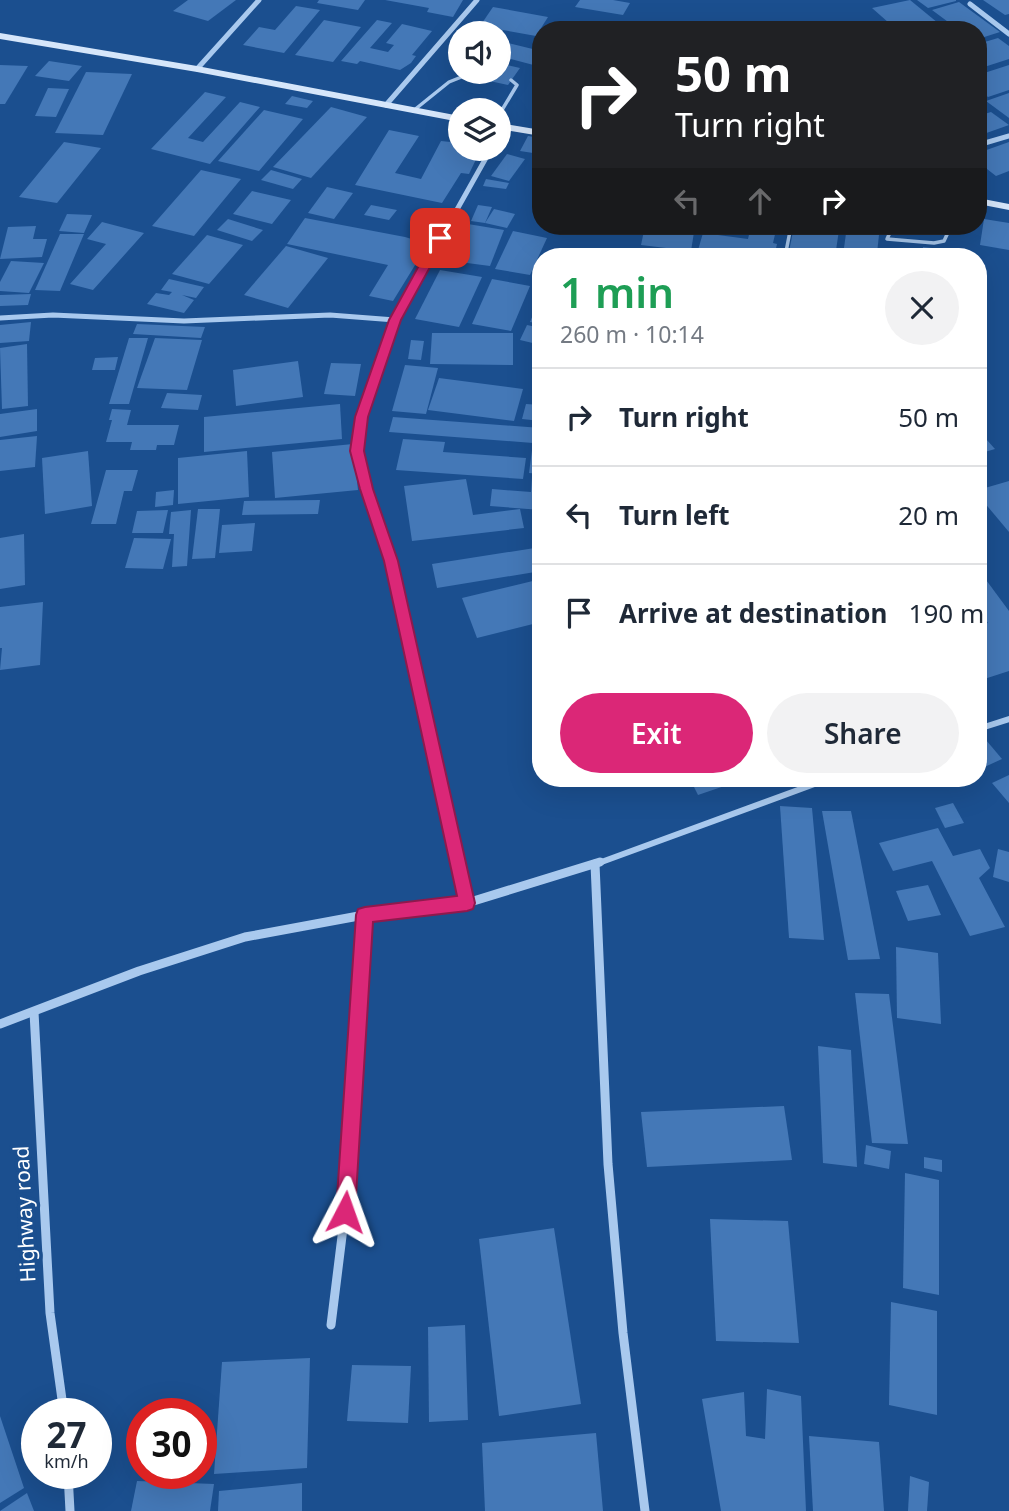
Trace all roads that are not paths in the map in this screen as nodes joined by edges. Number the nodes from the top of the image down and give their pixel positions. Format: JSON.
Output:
{"nodes":[{"id":1,"x":259,"y":0,"type":"edge"},
{"id":2,"x":477,"y":0,"type":"edge"},
{"id":3,"x":970,"y":4,"type":"dead end"},
{"id":4,"x":1009,"y":34,"type":"edge"},
{"id":5,"x":0,"y":36,"type":"edge"},
{"id":6,"x":197,"y":69,"type":"junction"},
{"id":7,"x":512,"y":80,"type":"dead end"},
{"id":8,"x":448,"y":83,"type":"edge"},
{"id":9,"x":511,"y":98,"type":"edge"},
{"id":10,"x":386,"y":106,"type":"junction"},
{"id":11,"x":413,"y":111,"type":"junction"},
{"id":12,"x":448,"y":117,"type":"edge"},
{"id":13,"x":511,"y":129,"type":"edge"},
{"id":14,"x":532,"y":132,"type":"edge"},
{"id":15,"x":1009,"y":135,"type":"edge"},
{"id":16,"x":987,"y":142,"type":"edge"},
{"id":17,"x":485,"y":161,"type":"edge"},
{"id":18,"x":987,"y":203,"type":"edge"},
{"id":19,"x":1009,"y":207,"type":"edge"},
{"id":20,"x":889,"y":235,"type":"edge"},
{"id":21,"x":947,"y":235,"type":"edge"},
{"id":22,"x":0,"y":318,"type":"edge"},
{"id":23,"x":395,"y":320,"type":"junction"},
{"id":24,"x":1009,"y":719,"type":"edge"},
{"id":25,"x":987,"y":726,"type":"edge"},
{"id":26,"x":806,"y":787,"type":"edge"},
{"id":27,"x":595,"y":864,"type":"junction"},
{"id":28,"x":467,"y":903,"type":"junction"},
{"id":29,"x":365,"y":915,"type":"junction"},
{"id":30,"x":34,"y":1012,"type":"junction"},
{"id":31,"x":0,"y":1024,"type":"edge"},
{"id":32,"x":331,"y":1325,"type":"dead end"},
{"id":33,"x":62,"y":1398,"type":"edge"},
{"id":34,"x":69,"y":1489,"type":"edge"},
{"id":35,"x":70,"y":1511,"type":"edge"},
{"id":36,"x":645,"y":1511,"type":"edge"}],
"edges":[{"from":1,"to":6,"type":"street"},
{"from":2,"to":10,"type":"street"},
{"from":3,"to":4,"type":"street"},
{"from":5,"to":6,"type":"street"},
{"from":6,"to":10,"type":"street"},
{"from":7,"to":9,"type":"lane"},
{"from":8,"to":11,"type":"lane"},
{"from":10,"to":11,"type":"street"},
{"from":11,"to":12,"type":"street"},
{"from":13,"to":14,"type":"street"},
{"from":15,"to":16,"type":"street"},
{"from":17,"to":23,"type":"street"},
{"from":18,"to":19,"type":"street"},
{"from":20,"to":21,"type":"lane"},
{"from":22,"to":23,"type":"street"},
{"from":23,"to":28,"type":"street"},
{"from":24,"to":25,"type":"street"},
{"from":26,"to":27,"type":"street"},
{"from":27,"to":28,"type":"street"},
{"from":27,"to":36,"type":"street"},
{"from":28,"to":29,"type":"street"},
{"from":29,"to":30,"type":"street"},
{"from":29,"to":32,"type":"street"},
{"from":30,"to":31,"type":"street"},
{"from":30,"to":33,"type":"street","name":"Highway road"},
{"from":34,"to":35,"type":"street"}]}
